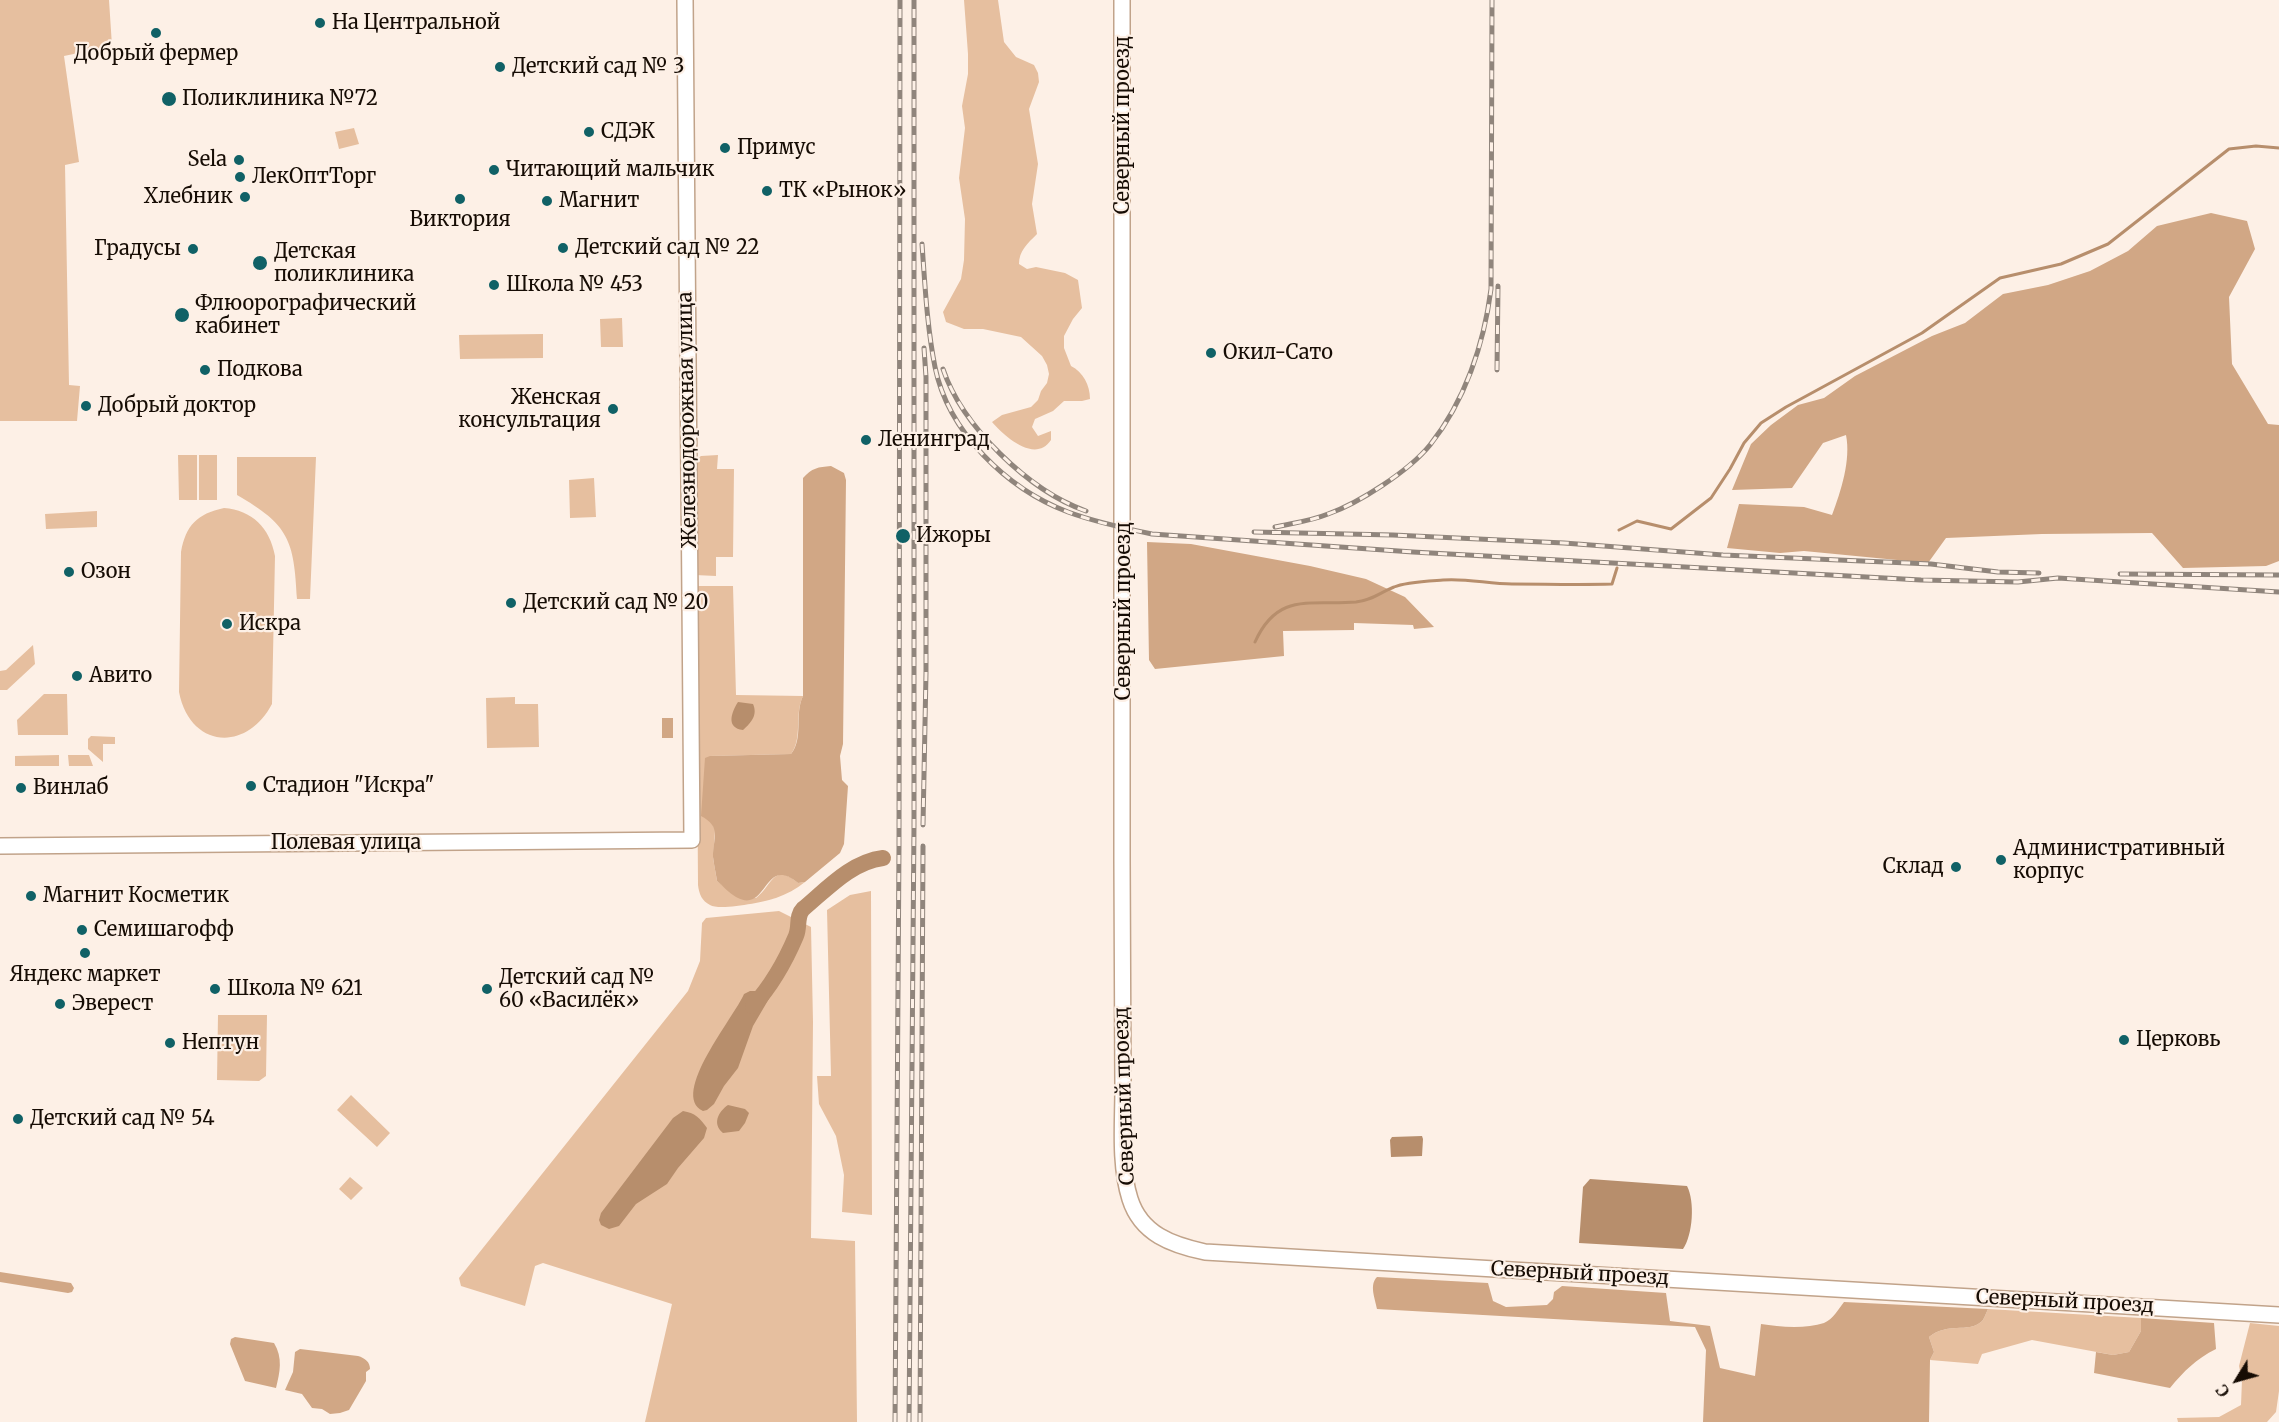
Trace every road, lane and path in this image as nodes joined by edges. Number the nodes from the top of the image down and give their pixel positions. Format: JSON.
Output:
{"nodes":[{"id":1,"x":685,"y":0,"type":"edge"},
{"id":2,"x":1122,"y":0,"type":"edge"},
{"id":3,"x":692,"y":840,"type":"joint"},
{"id":4,"x":0,"y":846,"type":"edge"},
{"id":5,"x":2279,"y":1315,"type":"edge"}],
"edges":[{"from":1,"to":3,"type":"street","name":"Железнодорожная улица"},
{"from":2,"to":5,"type":"street","name":"Северный проезд"},
{"from":3,"to":4,"type":"street","name":"Полевая улица"}]}
